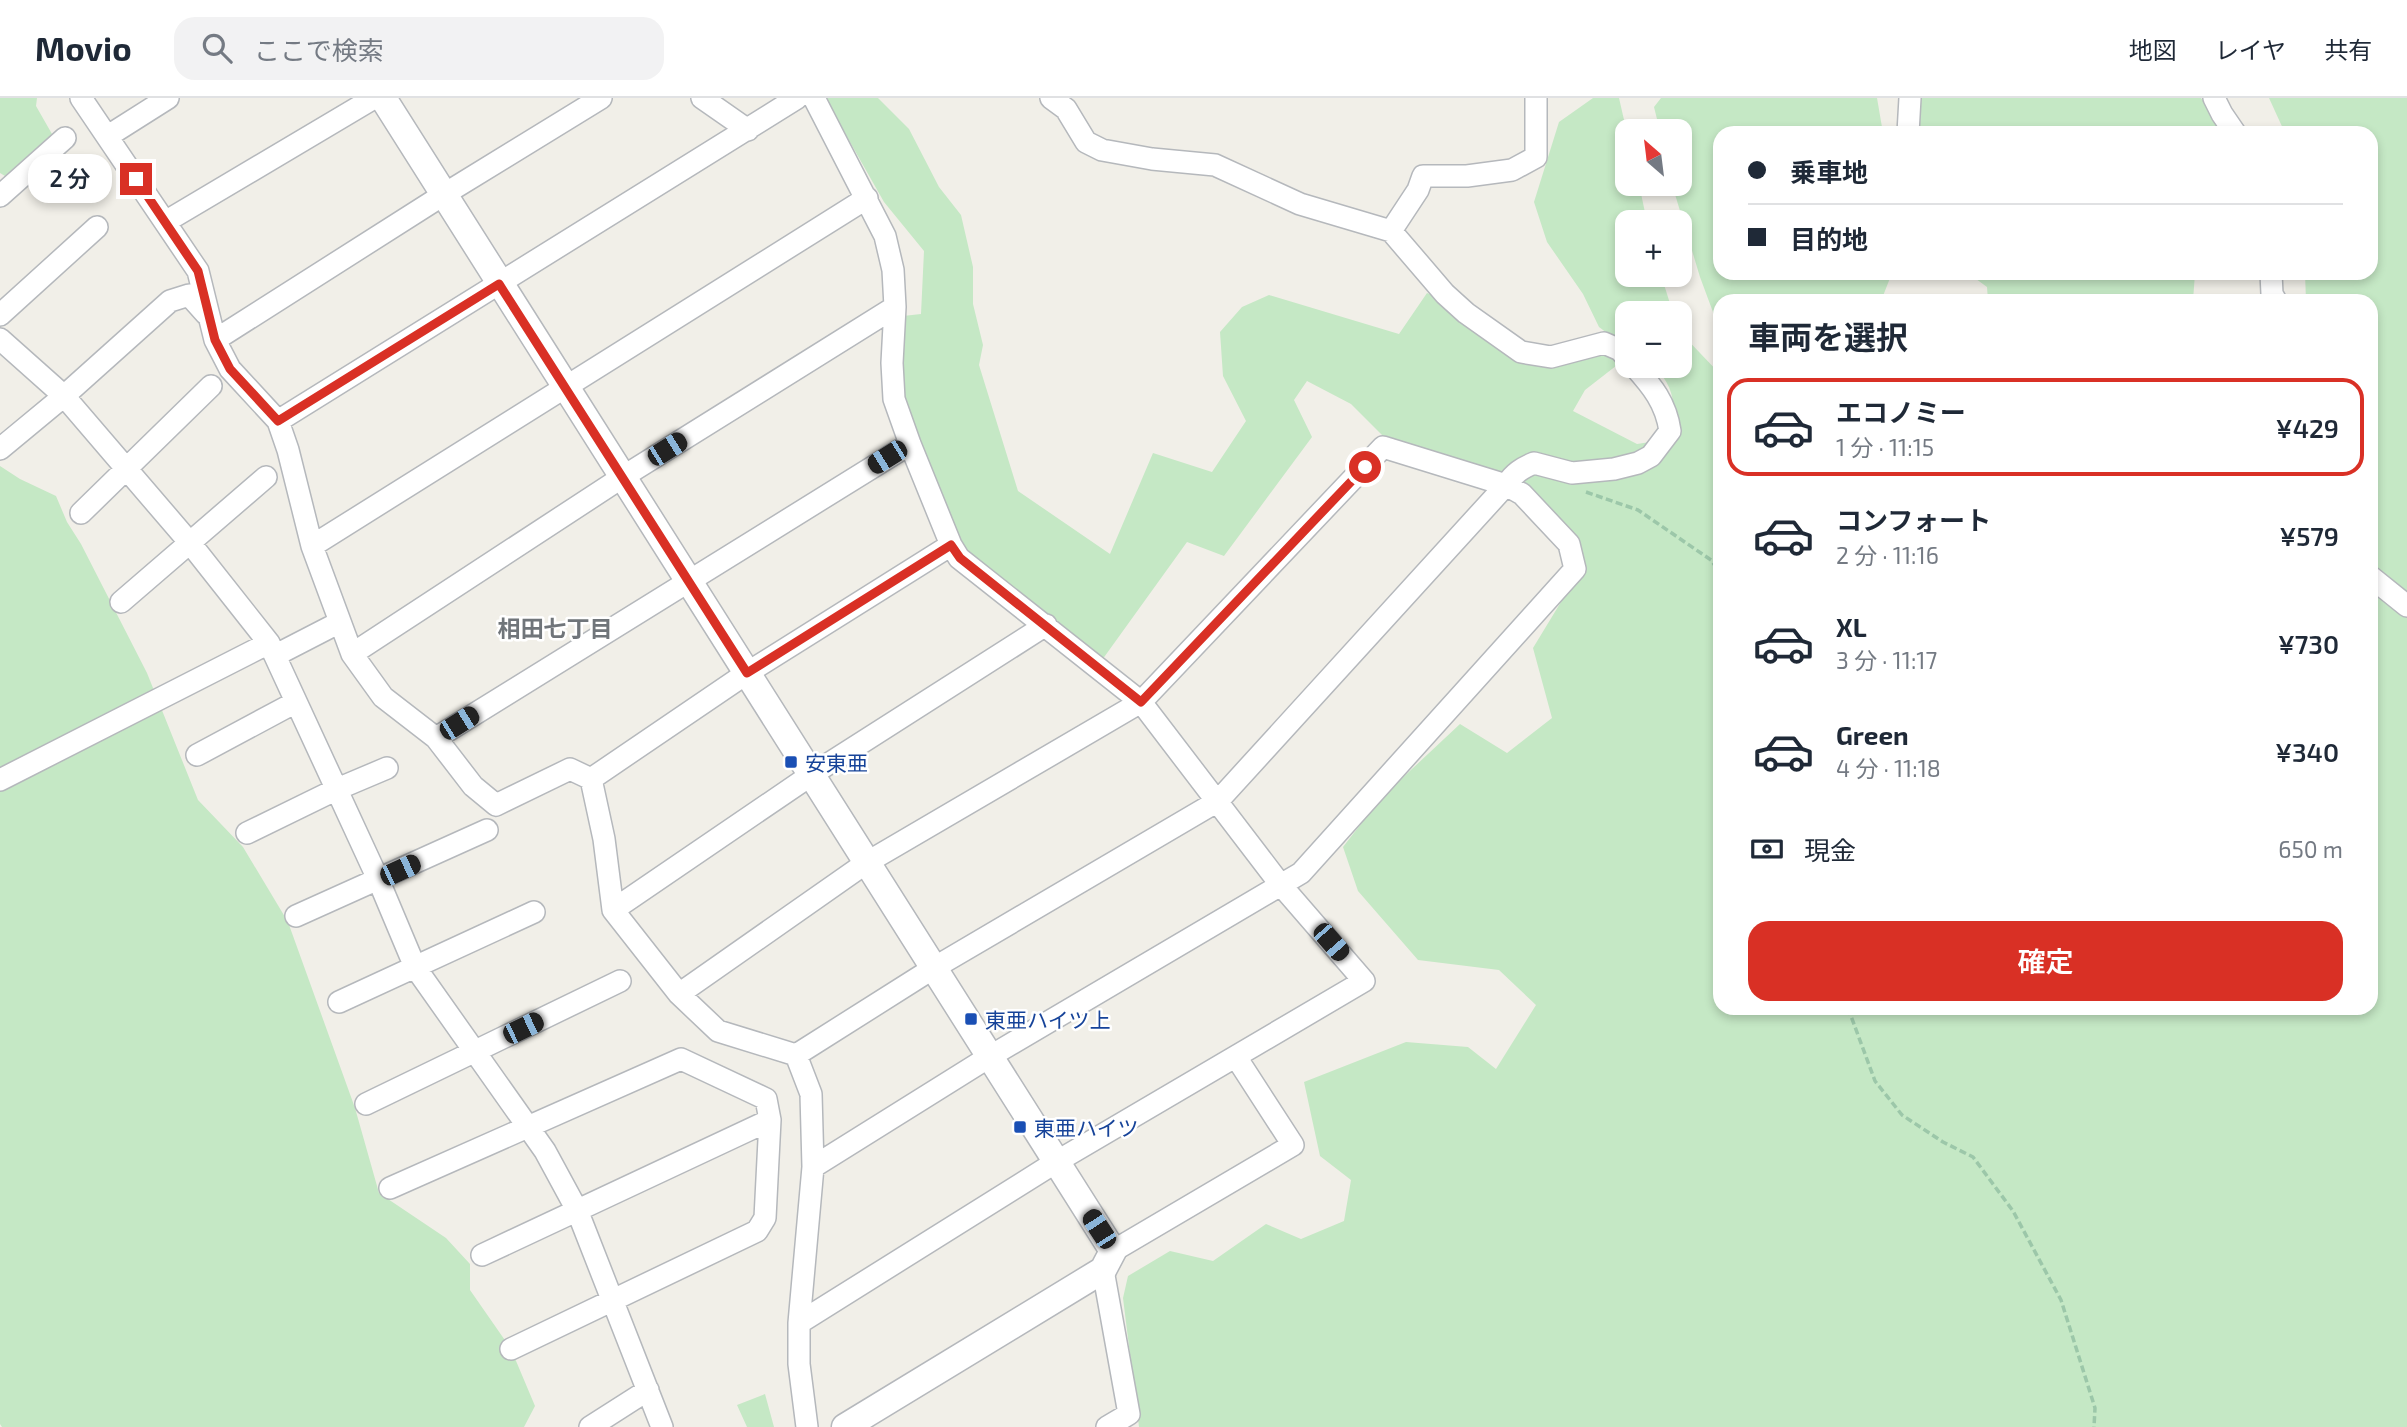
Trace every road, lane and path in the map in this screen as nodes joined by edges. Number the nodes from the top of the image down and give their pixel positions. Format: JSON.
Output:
{"nodes":[{"id":1,"x":81,"y":98,"type":"edge"},
{"id":2,"x":168,"y":98,"type":"edge"},
{"id":3,"x":374,"y":98,"type":"edge"},
{"id":4,"x":383,"y":98,"type":"edge"},
{"id":5,"x":601,"y":98,"type":"edge"},
{"id":6,"x":702,"y":98,"type":"edge"},
{"id":7,"x":797,"y":98,"type":"edge"},
{"id":8,"x":814,"y":98,"type":"edge"},
{"id":9,"x":1051,"y":98,"type":"edge"},
{"id":10,"x":1536,"y":98,"type":"edge"},
{"id":11,"x":1910,"y":98,"type":"edge"},
{"id":12,"x":2220,"y":103,"type":"edge"},
{"id":13,"x":1908,"y":126,"type":"edge"},
{"id":14,"x":2232,"y":126,"type":"edge"},
{"id":15,"x":748,"y":130,"type":"junction"},
{"id":16,"x":108,"y":136,"type":"junction"},
{"id":17,"x":65,"y":138,"type":"dead end"},
{"id":18,"x":0,"y":195,"type":"edge"},
{"id":19,"x":443,"y":195,"type":"junction"},
{"id":20,"x":867,"y":198,"type":"junction"},
{"id":21,"x":165,"y":222,"type":"junction"},
{"id":22,"x":97,"y":227,"type":"dead end"},
{"id":23,"x":1391,"y":231,"type":"junction"},
{"id":24,"x":499,"y":284,"type":"junction"},
{"id":25,"x":895,"y":307,"type":"junction"},
{"id":26,"x":0,"y":315,"type":"edge"},
{"id":27,"x":208,"y":315,"type":"junction"},
{"id":28,"x":0,"y":339,"type":"edge"},
{"id":29,"x":215,"y":340,"type":"junction"},
{"id":30,"x":1615,"y":348,"type":"edge"},
{"id":31,"x":1643,"y":378,"type":"edge"},
{"id":32,"x":211,"y":386,"type":"dead end"},
{"id":33,"x":566,"y":388,"type":"junction"},
{"id":34,"x":64,"y":396,"type":"junction"},
{"id":35,"x":278,"y":421,"type":"junction"},
{"id":36,"x":909,"y":444,"type":"junction"},
{"id":37,"x":0,"y":449,"type":"edge"},
{"id":38,"x":126,"y":467,"type":"junction"},
{"id":39,"x":266,"y":477,"type":"dead end"},
{"id":40,"x":621,"y":478,"type":"junction"},
{"id":41,"x":1506,"y":485,"type":"junction"},
{"id":42,"x":1586,"y":492,"type":"dead end"},
{"id":43,"x":81,"y":513,"type":"dead end"},
{"id":44,"x":190,"y":543,"type":"junction"},
{"id":45,"x":951,"y":545,"type":"junction"},
{"id":46,"x":312,"y":546,"type":"junction"},
{"id":47,"x":1713,"y":563,"type":"edge"},
{"id":48,"x":688,"y":581,"type":"junction"},
{"id":49,"x":2378,"y":583,"type":"edge"},
{"id":50,"x":121,"y":602,"type":"dead end"},
{"id":51,"x":2407,"y":606,"type":"edge"},
{"id":52,"x":340,"y":622,"type":"junction"},
{"id":53,"x":1046,"y":625,"type":"junction"},
{"id":54,"x":272,"y":649,"type":"junction"},
{"id":55,"x":352,"y":654,"type":"junction"},
{"id":56,"x":747,"y":673,"type":"junction"},
{"id":57,"x":296,"y":702,"type":"junction"},
{"id":58,"x":1141,"y":702,"type":"junction"},
{"id":59,"x":436,"y":738,"type":"junction"},
{"id":60,"x":197,"y":755,"type":"dead end"},
{"id":61,"x":387,"y":768,"type":"dead end"},
{"id":62,"x":811,"y":775,"type":"junction"},
{"id":63,"x":592,"y":779,"type":"junction"},
{"id":64,"x":0,"y":780,"type":"edge"},
{"id":65,"x":335,"y":790,"type":"junction"},
{"id":66,"x":1218,"y":801,"type":"junction"},
{"id":67,"x":488,"y":830,"type":"dead end"},
{"id":68,"x":247,"y":833,"type":"dead end"},
{"id":69,"x":866,"y":863,"type":"junction"},
{"id":70,"x":378,"y":879,"type":"junction"},
{"id":71,"x":1280,"y":884,"type":"junction"},
{"id":72,"x":614,"y":910,"type":"junction"},
{"id":73,"x":534,"y":912,"type":"dead end"},
{"id":74,"x":296,"y":916,"type":"dead end"},
{"id":75,"x":415,"y":967,"type":"junction"},
{"id":76,"x":932,"y":969,"type":"junction"},
{"id":77,"x":620,"y":981,"type":"dead end"},
{"id":78,"x":679,"y":994,"type":"junction"},
{"id":79,"x":339,"y":1002,"type":"dead end"},
{"id":80,"x":1851,"y":1015,"type":"edge"},
{"id":81,"x":474,"y":1051,"type":"junction"},
{"id":82,"x":796,"y":1055,"type":"junction"},
{"id":83,"x":1236,"y":1057,"type":"junction"},
{"id":84,"x":989,"y":1058,"type":"junction"},
{"id":85,"x":366,"y":1104,"type":"dead end"},
{"id":86,"x":769,"y":1120,"type":"junction"},
{"id":87,"x":528,"y":1128,"type":"junction"},
{"id":88,"x":1056,"y":1162,"type":"junction"},
{"id":89,"x":813,"y":1167,"type":"junction"},
{"id":90,"x":390,"y":1188,"type":"dead end"},
{"id":91,"x":577,"y":1210,"type":"junction"},
{"id":92,"x":482,"y":1255,"type":"dead end"},
{"id":93,"x":1108,"y":1261,"type":"junction"},
{"id":94,"x":612,"y":1300,"type":"junction"},
{"id":95,"x":799,"y":1323,"type":"junction"},
{"id":96,"x":511,"y":1349,"type":"dead end"},
{"id":97,"x":648,"y":1390,"type":"junction"},
{"id":98,"x":590,"y":1427,"type":"edge"},
{"id":99,"x":662,"y":1427,"type":"edge"},
{"id":100,"x":807,"y":1427,"type":"edge"},
{"id":101,"x":845,"y":1427,"type":"edge"},
{"id":102,"x":1107,"y":1427,"type":"edge"},
{"id":103,"x":2094,"y":1427,"type":"edge"}],
"edges":[{"from":1,"to":16,"type":"street"},
{"from":2,"to":16,"type":"street"},
{"from":3,"to":21,"type":"street"},
{"from":4,"to":19,"type":"street"},
{"from":5,"to":19,"type":"street"},
{"from":6,"to":15,"type":"street"},
{"from":7,"to":15,"type":"street"},
{"from":8,"to":20,"type":"street"},
{"from":9,"to":23,"type":"street"},
{"from":10,"to":23,"type":"street"},
{"from":11,"to":13,"type":"street"},
{"from":12,"to":14,"type":"street"},
{"from":15,"to":24,"type":"street"},
{"from":16,"to":21,"type":"street"},
{"from":17,"to":18,"type":"street"},
{"from":19,"to":24,"type":"street"},
{"from":19,"to":29,"type":"street"},
{"from":20,"to":25,"type":"street"},
{"from":20,"to":33,"type":"street"},
{"from":21,"to":27,"type":"street"},
{"from":22,"to":26,"type":"street"},
{"from":23,"to":30,"type":"street"},
{"from":24,"to":33,"type":"street"},
{"from":24,"to":35,"type":"street"},
{"from":25,"to":36,"type":"street"},
{"from":25,"to":40,"type":"street"},
{"from":27,"to":29,"type":"street"},
{"from":27,"to":34,"type":"street"},
{"from":28,"to":34,"type":"street"},
{"from":29,"to":35,"type":"street"},
{"from":31,"to":41,"type":"street"},
{"from":32,"to":38,"type":"street"},
{"from":33,"to":40,"type":"street"},
{"from":33,"to":46,"type":"street"},
{"from":34,"to":37,"type":"street"},
{"from":34,"to":38,"type":"street"},
{"from":35,"to":46,"type":"street"},
{"from":36,"to":45,"type":"street"},
{"from":36,"to":48,"type":"street"},
{"from":38,"to":43,"type":"street"},
{"from":38,"to":44,"type":"street"},
{"from":39,"to":44,"type":"street"},
{"from":40,"to":48,"type":"street"},
{"from":40,"to":55,"type":"street"},
{"from":41,"to":58,"type":"street"},
{"from":41,"to":66,"type":"street"},
{"from":41,"to":71,"type":"street"},
{"from":42,"to":47,"type":"path"},
{"from":44,"to":50,"type":"street"},
{"from":44,"to":54,"type":"street"},
{"from":45,"to":53,"type":"street"},
{"from":45,"to":56,"type":"street"},
{"from":46,"to":52,"type":"street"},
{"from":48,"to":56,"type":"street"},
{"from":48,"to":59,"type":"street"},
{"from":49,"to":51,"type":"street"},
{"from":52,"to":54,"type":"street"},
{"from":52,"to":55,"type":"street"},
{"from":53,"to":58,"type":"street"},
{"from":53,"to":62,"type":"street"},
{"from":54,"to":57,"type":"street"},
{"from":54,"to":64,"type":"street"},
{"from":55,"to":59,"type":"street"},
{"from":56,"to":62,"type":"street"},
{"from":56,"to":63,"type":"street"},
{"from":57,"to":60,"type":"street"},
{"from":57,"to":65,"type":"street"},
{"from":58,"to":66,"type":"street"},
{"from":58,"to":69,"type":"street"},
{"from":59,"to":63,"type":"street"},
{"from":61,"to":65,"type":"street"},
{"from":62,"to":69,"type":"street"},
{"from":62,"to":72,"type":"street"},
{"from":63,"to":72,"type":"street"},
{"from":65,"to":68,"type":"street"},
{"from":65,"to":70,"type":"street"},
{"from":66,"to":71,"type":"street"},
{"from":66,"to":76,"type":"street"},
{"from":67,"to":70,"type":"street"},
{"from":69,"to":76,"type":"street"},
{"from":69,"to":78,"type":"street"},
{"from":70,"to":74,"type":"street"},
{"from":70,"to":75,"type":"street"},
{"from":71,"to":83,"type":"street"},
{"from":71,"to":84,"type":"street"},
{"from":72,"to":78,"type":"street"},
{"from":73,"to":75,"type":"street"},
{"from":75,"to":79,"type":"street"},
{"from":75,"to":81,"type":"street"},
{"from":76,"to":82,"type":"street"},
{"from":76,"to":84,"type":"street"},
{"from":77,"to":81,"type":"street"},
{"from":78,"to":82,"type":"street"},
{"from":80,"to":103,"type":"path"},
{"from":81,"to":85,"type":"street"},
{"from":81,"to":87,"type":"street"},
{"from":82,"to":89,"type":"street"},
{"from":83,"to":88,"type":"street"},
{"from":83,"to":93,"type":"street"},
{"from":84,"to":88,"type":"street"},
{"from":84,"to":89,"type":"street"},
{"from":86,"to":87,"type":"street"},
{"from":86,"to":91,"type":"street"},
{"from":86,"to":94,"type":"street"},
{"from":87,"to":90,"type":"street"},
{"from":87,"to":91,"type":"street"},
{"from":88,"to":93,"type":"street"},
{"from":88,"to":95,"type":"street"},
{"from":89,"to":95,"type":"street"},
{"from":91,"to":92,"type":"street"},
{"from":91,"to":94,"type":"street"},
{"from":93,"to":101,"type":"street"},
{"from":93,"to":102,"type":"street"},
{"from":94,"to":96,"type":"street"},
{"from":94,"to":97,"type":"street"},
{"from":95,"to":100,"type":"street"},
{"from":97,"to":98,"type":"street"},
{"from":97,"to":99,"type":"street"}]}
